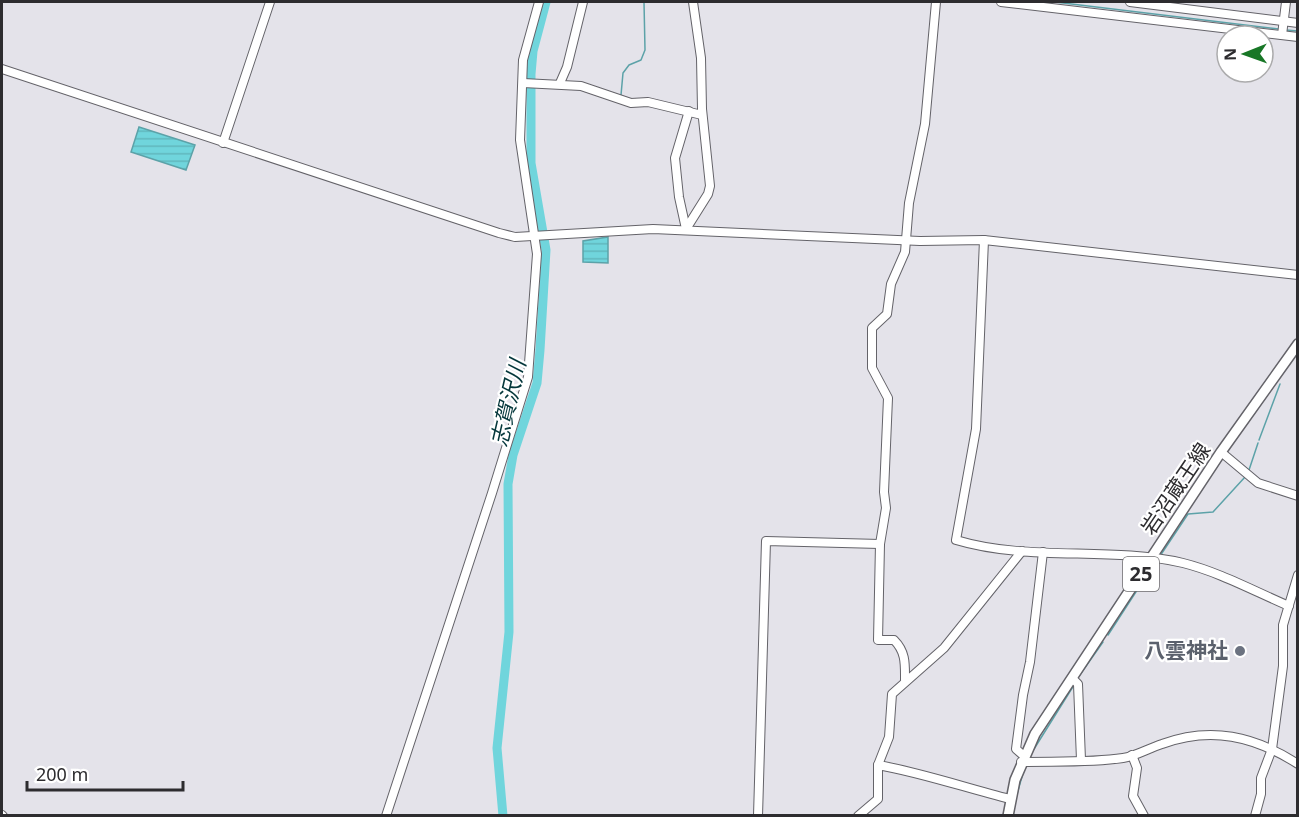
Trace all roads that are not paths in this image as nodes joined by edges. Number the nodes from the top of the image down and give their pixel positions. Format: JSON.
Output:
{"nodes":[{"id":1,"x":270,"y":2,"type":"edge"},
{"id":2,"x":539,"y":2,"type":"edge"},
{"id":3,"x":583,"y":2,"type":"edge"},
{"id":4,"x":693,"y":2,"type":"edge"},
{"id":5,"x":936,"y":2,"type":"edge"},
{"id":6,"x":1001,"y":2,"type":"edge"},
{"id":7,"x":1130,"y":2,"type":"edge"},
{"id":8,"x":1286,"y":2,"type":"edge"},
{"id":9,"x":1298,"y":23,"type":"edge"},
{"id":10,"x":1283,"y":28,"type":"junction"},
{"id":11,"x":1298,"y":37,"type":"edge"},
{"id":12,"x":2,"y":69,"type":"edge"},
{"id":13,"x":523,"y":83,"type":"junction"},
{"id":14,"x":560,"y":83,"type":"junction"},
{"id":15,"x":689,"y":111,"type":"junction"},
{"id":16,"x":702,"y":115,"type":"junction"},
{"id":17,"x":223,"y":143,"type":"junction"},
{"id":18,"x":686,"y":229,"type":"junction"},
{"id":19,"x":536,"y":236,"type":"junction"},
{"id":20,"x":907,"y":240,"type":"junction"},
{"id":21,"x":984,"y":240,"type":"junction"},
{"id":22,"x":1298,"y":274,"type":"edge"},
{"id":23,"x":1298,"y":344,"type":"edge"},
{"id":24,"x":1221,"y":452,"type":"junction"},
{"id":25,"x":1298,"y":496,"type":"edge"},
{"id":26,"x":880,"y":544,"type":"junction"},
{"id":27,"x":1022,"y":551,"type":"junction"},
{"id":28,"x":1042,"y":552,"type":"junction"},
{"id":29,"x":1150,"y":559,"type":"junction"},
{"id":30,"x":1298,"y":575,"type":"edge"},
{"id":31,"x":1288,"y":606,"type":"junction"},
{"id":32,"x":1072,"y":678,"type":"junction"},
{"id":33,"x":905,"y":680,"type":"junction"},
{"id":34,"x":1272,"y":749,"type":"junction"},
{"id":35,"x":1132,"y":755,"type":"junction"},
{"id":36,"x":1022,"y":759,"type":"junction"},
{"id":37,"x":1081,"y":760,"type":"junction"},
{"id":38,"x":1298,"y":764,"type":"edge"},
{"id":39,"x":878,"y":765,"type":"junction"},
{"id":40,"x":1010,"y":799,"type":"junction"},
{"id":41,"x":386,"y":816,"type":"edge"},
{"id":42,"x":758,"y":816,"type":"edge"},
{"id":43,"x":858,"y":816,"type":"edge"},
{"id":44,"x":1008,"y":816,"type":"edge"},
{"id":45,"x":1144,"y":816,"type":"edge"},
{"id":46,"x":1255,"y":816,"type":"edge"}],
"edges":[{"from":1,"to":17,"type":"street"},
{"from":2,"to":13,"type":"street"},
{"from":3,"to":14,"type":"street"},
{"from":4,"to":16,"type":"street"},
{"from":5,"to":20,"type":"street"},
{"from":6,"to":10,"type":"street"},
{"from":7,"to":10,"type":"street"},
{"from":8,"to":10,"type":"street"},
{"from":9,"to":10,"type":"street"},
{"from":10,"to":11,"type":"street"},
{"from":12,"to":17,"type":"street"},
{"from":13,"to":14,"type":"street"},
{"from":13,"to":19,"type":"street"},
{"from":14,"to":15,"type":"street"},
{"from":15,"to":16,"type":"street"},
{"from":15,"to":18,"type":"street"},
{"from":16,"to":18,"type":"street"},
{"from":17,"to":19,"type":"street"},
{"from":18,"to":19,"type":"street"},
{"from":18,"to":20,"type":"street"},
{"from":19,"to":41,"type":"street"},
{"from":20,"to":21,"type":"street"},
{"from":20,"to":26,"type":"street"},
{"from":21,"to":22,"type":"street"},
{"from":21,"to":27,"type":"street"},
{"from":23,"to":24,"type":"main road","name":"岩沼蔵王線","number":"25"},
{"from":24,"to":25,"type":"street"},
{"from":24,"to":29,"type":"main road","name":"岩沼蔵王線","number":"25"},
{"from":26,"to":33,"type":"street"},
{"from":26,"to":42,"type":"street"},
{"from":27,"to":28,"type":"street"},
{"from":27,"to":33,"type":"street"},
{"from":28,"to":29,"type":"street"},
{"from":28,"to":36,"type":"street"},
{"from":29,"to":31,"type":"street"},
{"from":29,"to":32,"type":"main road","name":"岩沼蔵王線","number":"25"},
{"from":30,"to":31,"type":"street"},
{"from":31,"to":34,"type":"street"},
{"from":32,"to":36,"type":"main road","name":"岩沼蔵王線","number":"25"},
{"from":32,"to":37,"type":"street"},
{"from":33,"to":39,"type":"street"},
{"from":34,"to":35,"type":"street"},
{"from":34,"to":38,"type":"street"},
{"from":34,"to":46,"type":"street"},
{"from":35,"to":37,"type":"street"},
{"from":35,"to":45,"type":"street"},
{"from":36,"to":37,"type":"street"},
{"from":36,"to":40,"type":"main road","name":"岩沼蔵王線","number":"25"},
{"from":39,"to":40,"type":"street"},
{"from":39,"to":43,"type":"street"},
{"from":40,"to":44,"type":"main road","name":"岩沼蔵王線","number":"25"}]}
